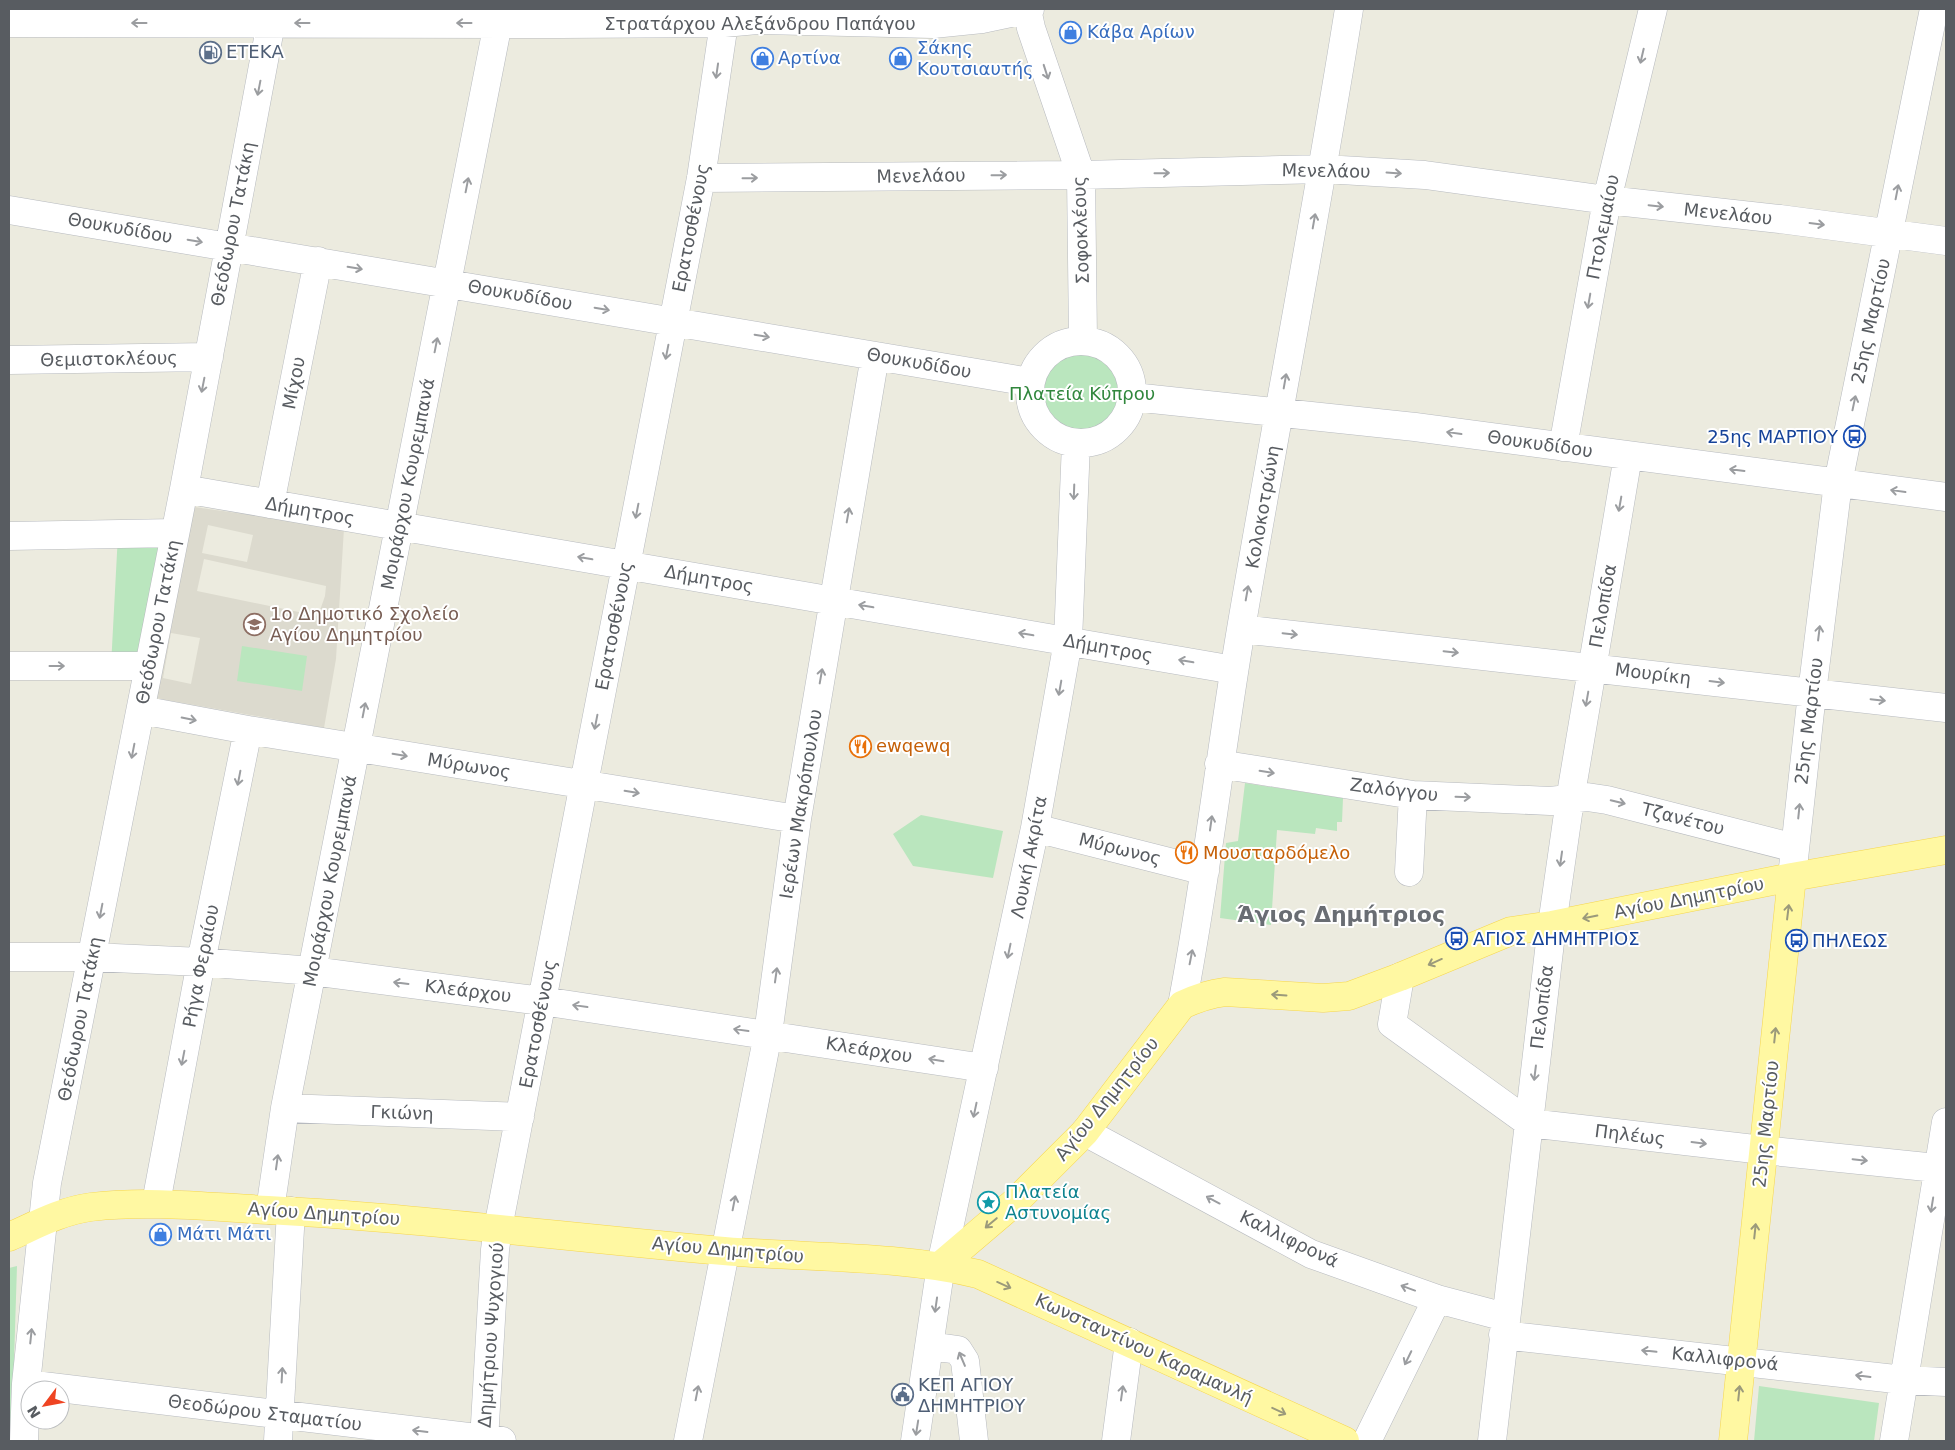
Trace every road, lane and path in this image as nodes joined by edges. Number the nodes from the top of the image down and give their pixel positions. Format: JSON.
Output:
{"nodes":[{"id":1,"x":1028,"y":9,"type":"edge"},
{"id":2,"x":1349,"y":9,"type":"edge"},
{"id":3,"x":1653,"y":9,"type":"edge"},
{"id":4,"x":1934,"y":9,"type":"edge"},
{"id":5,"x":757,"y":14,"type":"edge"},
{"id":6,"x":169,"y":16,"type":"edge"},
{"id":7,"x":366,"y":16,"type":"edge"},
{"id":8,"x":559,"y":16,"type":"edge"},
{"id":9,"x":939,"y":16,"type":"edge"},
{"id":10,"x":9,"y":23,"type":"edge"},
{"id":11,"x":271,"y":23,"type":"junction"},
{"id":12,"x":498,"y":23,"type":"junction"},
{"id":13,"x":724,"y":23,"type":"junction"},
{"id":14,"x":1324,"y":169,"type":"junction"},
{"id":15,"x":1081,"y":174,"type":"junction"},
{"id":16,"x":701,"y":178,"type":"junction"},
{"id":17,"x":1607,"y":200,"type":"junction"},
{"id":18,"x":9,"y":210,"type":"edge"},
{"id":19,"x":1889,"y":233,"type":"junction"},
{"id":20,"x":1946,"y":241,"type":"edge"},
{"id":21,"x":229,"y":246,"type":"junction"},
{"id":22,"x":318,"y":261,"type":"junction"},
{"id":23,"x":448,"y":283,"type":"junction"},
{"id":24,"x":673,"y":322,"type":"junction"},
{"id":25,"x":1083,"y":340,"type":"junction"},
{"id":26,"x":876,"y":356,"type":"junction"},
{"id":27,"x":209,"y":357,"type":"junction"},
{"id":28,"x":9,"y":360,"type":"edge"},
{"id":29,"x":1030,"y":382,"type":"junction"},
{"id":30,"x":1133,"y":397,"type":"junction"},
{"id":31,"x":1280,"y":413,"type":"junction"},
{"id":32,"x":1076,"y":443,"type":"junction"},
{"id":33,"x":1563,"y":447,"type":"junction"},
{"id":34,"x":1628,"y":456,"type":"junction"},
{"id":35,"x":1838,"y":483,"type":"junction"},
{"id":36,"x":184,"y":489,"type":"junction"},
{"id":37,"x":1946,"y":497,"type":"edge"},
{"id":38,"x":270,"y":504,"type":"junction"},
{"id":39,"x":400,"y":526,"type":"junction"},
{"id":40,"x":175,"y":533,"type":"junction"},
{"id":41,"x":9,"y":536,"type":"edge"},
{"id":42,"x":626,"y":565,"type":"junction"},
{"id":43,"x":834,"y":601,"type":"junction"},
{"id":44,"x":1241,"y":629,"type":"junction"},
{"id":45,"x":1068,"y":641,"type":"junction"},
{"id":46,"x":9,"y":666,"type":"edge"},
{"id":47,"x":148,"y":666,"type":"junction"},
{"id":48,"x":1592,"y":667,"type":"junction"},
{"id":49,"x":1234,"y":670,"type":"junction"},
{"id":50,"x":1812,"y":693,"type":"junction"},
{"id":51,"x":1946,"y":708,"type":"edge"},
{"id":52,"x":141,"y":710,"type":"junction"},
{"id":53,"x":248,"y":730,"type":"junction"},
{"id":54,"x":356,"y":748,"type":"junction"},
{"id":55,"x":1219,"y":764,"type":"junction"},
{"id":56,"x":584,"y":784,"type":"junction"},
{"id":57,"x":1413,"y":795,"type":"junction"},
{"id":58,"x":1570,"y":800,"type":"junction"},
{"id":59,"x":797,"y":819,"type":"junction"},
{"id":60,"x":1035,"y":828,"type":"junction"},
{"id":61,"x":1795,"y":848,"type":"junction"},
{"id":62,"x":1946,"y":850,"type":"edge"},
{"id":63,"x":1205,"y":871,"type":"junction"},
{"id":64,"x":1410,"y":872,"type":"dead end"},
{"id":65,"x":1792,"y":877,"type":"junction"},
{"id":66,"x":1552,"y":925,"type":"junction"},
{"id":67,"x":9,"y":956,"type":"edge"},
{"id":68,"x":92,"y":957,"type":"junction"},
{"id":69,"x":201,"y":962,"type":"junction"},
{"id":70,"x":312,"y":971,"type":"junction"},
{"id":71,"x":1400,"y":977,"type":"junction"},
{"id":72,"x":542,"y":1000,"type":"junction"},
{"id":73,"x":1182,"y":1005,"type":"junction"},
{"id":74,"x":768,"y":1034,"type":"junction"},
{"id":75,"x":984,"y":1068,"type":"junction"},
{"id":76,"x":285,"y":1108,"type":"junction"},
{"id":77,"x":520,"y":1117,"type":"junction"},
{"id":78,"x":1946,"y":1122,"type":"edge"},
{"id":79,"x":1529,"y":1123,"type":"junction"},
{"id":80,"x":1085,"y":1132,"type":"junction"},
{"id":81,"x":1763,"y":1150,"type":"junction"},
{"id":82,"x":1942,"y":1168,"type":"edge"},
{"id":83,"x":156,"y":1203,"type":"junction"},
{"id":84,"x":280,"y":1210,"type":"junction"},
{"id":85,"x":43,"y":1221,"type":"junction"},
{"id":86,"x":498,"y":1228,"type":"junction"},
{"id":87,"x":9,"y":1237,"type":"edge"},
{"id":88,"x":725,"y":1251,"type":"junction"},
{"id":89,"x":941,"y":1265,"type":"junction"},
{"id":90,"x":1437,"y":1299,"type":"junction"},
{"id":91,"x":1504,"y":1326,"type":"junction"},
{"id":92,"x":1129,"y":1342,"type":"junction"},
{"id":93,"x":930,"y":1346,"type":"junction"},
{"id":94,"x":1742,"y":1361,"type":"junction"},
{"id":95,"x":26,"y":1380,"type":"edge"},
{"id":96,"x":1904,"y":1380,"type":"junction"},
{"id":97,"x":1946,"y":1382,"type":"edge"},
{"id":98,"x":70,"y":1392,"type":"edge"},
{"id":99,"x":279,"y":1428,"type":"edge"},
{"id":100,"x":491,"y":1440,"type":"edge"},
{"id":101,"x":688,"y":1441,"type":"edge"},
{"id":102,"x":915,"y":1441,"type":"edge"},
{"id":103,"x":974,"y":1441,"type":"edge"},
{"id":104,"x":1116,"y":1441,"type":"edge"},
{"id":105,"x":1345,"y":1441,"type":"edge"},
{"id":106,"x":1367,"y":1441,"type":"edge"},
{"id":107,"x":1492,"y":1441,"type":"edge"},
{"id":108,"x":1733,"y":1441,"type":"edge"},
{"id":109,"x":1894,"y":1441,"type":"edge"}],
"edges":[{"from":1,"to":9,"type":"street","name":"Στρατάρχου Αλεξάνδρου Παπάγου"},
{"from":1,"to":15,"type":"street","name":"Σοφοκλέους","one_way":true},
{"from":2,"to":14,"type":"street","name":"Κολοκοτρώνη"},
{"from":3,"to":17,"type":"street","name":"Πτολεμαίου","one_way":true},
{"from":19,"to":4,"type":"street","name":"25ης Μαρτίου","one_way":true},
{"from":5,"to":9,"type":"street","name":"Στρατάρχου Αλεξάνδρου Παπάγου"},
{"from":5,"to":13,"type":"street","name":"Στρατάρχου Αλεξάνδρου Παπάγου"},
{"from":6,"to":10,"type":"street","name":"Στρατάρχου Αλεξάνδρου Παπάγου","one_way":true},
{"from":6,"to":11,"type":"street","name":"Στρατάρχου Αλεξάνδρου Παπάγου"},
{"from":7,"to":11,"type":"street","name":"Στρατάρχου Αλεξάνδρου Παπάγου","one_way":true},
{"from":12,"to":7,"type":"street","name":"Στρατάρχου Αλεξάνδρου Παπάγου","one_way":true},
{"from":8,"to":12,"type":"street","name":"Στρατάρχου Αλεξάνδρου Παπάγου"},
{"from":8,"to":13,"type":"street","name":"Στρατάρχου Αλεξάνδρου Παπάγου"},
{"from":11,"to":21,"type":"street","name":"Θεόδωρου Τατάκη","one_way":true},
{"from":23,"to":12,"type":"street","name":"Μοιράρχου Κουρεμπανά","one_way":true},
{"from":13,"to":16,"type":"street","name":"Ερατοσθένους","one_way":true},
{"from":15,"to":14,"type":"street","name":"Μενελάου","one_way":true},
{"from":14,"to":17,"type":"street","name":"Μενελάου","one_way":true},
{"from":31,"to":14,"type":"street","name":"Κολοκοτρώνη","one_way":true},
{"from":16,"to":15,"type":"street","name":"Μενελάου","one_way":true},
{"from":15,"to":25,"type":"street","name":"Σοφοκλέους"},
{"from":16,"to":24,"type":"street","name":"Ερατοσθένους"},
{"from":17,"to":19,"type":"street","name":"Μενελάου","one_way":true},
{"from":17,"to":33,"type":"street","name":"Πτολεμαίου","one_way":true},
{"from":18,"to":21,"type":"street","name":"Θουκυδίδου","one_way":true},
{"from":19,"to":20,"type":"street","name":"Μενελάου"},
{"from":35,"to":19,"type":"street","name":"25ης Μαρτίου","one_way":true},
{"from":21,"to":22,"type":"street","name":"Θουκυδίδου"},
{"from":21,"to":27,"type":"street","name":"Θεόδωρου Τατάκη"},
{"from":22,"to":23,"type":"street","name":"Θουκυδίδου","one_way":true},
{"from":22,"to":38,"type":"street","name":"Μίχου"},
{"from":23,"to":24,"type":"street","name":"Θουκυδίδου","one_way":true},
{"from":39,"to":23,"type":"street","name":"Μοιράρχου Κουρεμπανά","one_way":true},
{"from":24,"to":26,"type":"street","name":"Θουκυδίδου","one_way":true},
{"from":24,"to":42,"type":"street","name":"Ερατοσθένους","one_way":true},
{"from":25,"to":29,"type":"street"},
{"from":25,"to":30,"type":"street"},
{"from":26,"to":29,"type":"street","name":"Θουκυδίδου"},
{"from":43,"to":26,"type":"street","name":"Ιερέων Μακρόπουλου","one_way":true},
{"from":27,"to":28,"type":"street","name":"Θεμιστοκλέους"},
{"from":27,"to":36,"type":"street","name":"Θεόδωρου Τατάκη","one_way":true},
{"from":29,"to":32,"type":"street"},
{"from":30,"to":31,"type":"street","name":"Θουκυδίδου"},
{"from":30,"to":32,"type":"street"},
{"from":33,"to":31,"type":"street","name":"Θουκυδίδου","one_way":true},
{"from":44,"to":31,"type":"street","name":"Κολοκοτρώνη","one_way":true},
{"from":32,"to":45,"type":"street","name":"Λουκή Ακρίτα","one_way":true},
{"from":33,"to":34,"type":"street","name":"Θουκυδίδου"},
{"from":35,"to":34,"type":"street","name":"Θουκυδίδου","one_way":true},
{"from":34,"to":48,"type":"street","name":"Πελοπίδα","one_way":true},
{"from":37,"to":35,"type":"street","name":"Θουκυδίδου","one_way":true},
{"from":50,"to":35,"type":"street","name":"25ης Μαρτίου","one_way":true},
{"from":36,"to":38,"type":"street","name":"Δήμητρος"},
{"from":36,"to":40,"type":"street","name":"Θεόδωρου Τατάκη"},
{"from":38,"to":39,"type":"street","name":"Δήμητρος"},
{"from":42,"to":39,"type":"street","name":"Δήμητρος","one_way":true},
{"from":54,"to":39,"type":"street","name":"Μοιράρχου Κουρεμπανά","one_way":true},
{"from":40,"to":41,"type":"street"},
{"from":40,"to":47,"type":"street","name":"Θεόδωρου Τατάκη"},
{"from":42,"to":43,"type":"street","name":"Δήμητρος"},
{"from":42,"to":56,"type":"street","name":"Ερατοσθένους","one_way":true},
{"from":45,"to":43,"type":"street","name":"Δήμητρος","one_way":true},
{"from":59,"to":43,"type":"street","name":"Ιερέων Μακρόπουλου","one_way":true},
{"from":44,"to":48,"type":"street","name":"Μουρίκη","one_way":true},
{"from":44,"to":49,"type":"street","name":"Κολοκοτρώνη"},
{"from":49,"to":45,"type":"street","name":"Δήμητρος","one_way":true},
{"from":45,"to":60,"type":"street","name":"Λουκή Ακρίτα","one_way":true},
{"from":46,"to":47,"type":"street","one_way":true},
{"from":47,"to":52,"type":"street","name":"Θεόδωρου Τατάκη"},
{"from":48,"to":50,"type":"street","name":"Μουρίκη","one_way":true},
{"from":48,"to":58,"type":"street","name":"Πελοπίδα","one_way":true},
{"from":49,"to":55,"type":"street","name":"Κολοκοτρώνη"},
{"from":50,"to":51,"type":"street","name":"Μουρίκη","one_way":true},
{"from":61,"to":50,"type":"street","name":"25ης Μαρτίου","one_way":true},
{"from":52,"to":53,"type":"street","name":"Μύρωνος","one_way":true},
{"from":52,"to":68,"type":"street","name":"Θεόδωρου Τατάκη","one_way":true},
{"from":53,"to":54,"type":"street","name":"Μύρωνος"},
{"from":53,"to":69,"type":"street","name":"Ρήγα Φεραίου","one_way":true},
{"from":54,"to":56,"type":"street","name":"Μύρωνος","one_way":true},
{"from":54,"to":70,"type":"street","name":"Μοιράρχου Κουρεμπανά"},
{"from":55,"to":57,"type":"street","name":"Ζαλόγγου","one_way":true},
{"from":63,"to":55,"type":"street","name":"Κολοκοτρώνη","one_way":true},
{"from":56,"to":59,"type":"street","name":"Μύρωνος","one_way":true},
{"from":56,"to":72,"type":"street","name":"Ερατοσθένους"},
{"from":57,"to":58,"type":"street","name":"Ζαλόγγου","one_way":true},
{"from":57,"to":64,"type":"street"},
{"from":58,"to":61,"type":"street","name":"Τζανέτου","one_way":true},
{"from":58,"to":66,"type":"street","name":"Πελοπίδα","one_way":true},
{"from":74,"to":59,"type":"street","name":"Ιερέων Μακρόπουλου","one_way":true},
{"from":60,"to":63,"type":"street","name":"Μύρωνος"},
{"from":60,"to":75,"type":"street","name":"Λουκή Ακρίτα","one_way":true},
{"from":61,"to":65,"type":"street","name":"25ης Μαρτίου"},
{"from":62,"to":65,"type":"main road","name":"Αγίου Δημητρίου"},
{"from":73,"to":63,"type":"street","name":"Κολοκοτρώνη","one_way":true},
{"from":65,"to":66,"type":"main road","name":"Αγίου Δημητρίου","one_way":true},
{"from":81,"to":65,"type":"main road","name":"25ης Μαρτίου","one_way":true},
{"from":66,"to":71,"type":"main road","name":"Αγίου Δημητρίου","one_way":true},
{"from":66,"to":79,"type":"street","name":"Πελοπίδα","one_way":true},
{"from":67,"to":68,"type":"street","name":"Κλεάρχου"},
{"from":68,"to":69,"type":"street","name":"Κλεάρχου"},
{"from":68,"to":85,"type":"street","name":"Θεόδωρου Τατάκη"},
{"from":69,"to":70,"type":"street","name":"Κλεάρχου"},
{"from":69,"to":83,"type":"street","name":"Ρήγα Φεραίου","one_way":true},
{"from":72,"to":70,"type":"street","name":"Κλεάρχου","one_way":true},
{"from":70,"to":76,"type":"street","name":"Μοιράρχου Κουρεμπανά"},
{"from":71,"to":73,"type":"main road","name":"Αγίου Δημητρίου","one_way":true},
{"from":71,"to":79,"type":"street","name":"Πηλέως"},
{"from":74,"to":72,"type":"street","name":"Κλεάρχου","one_way":true},
{"from":72,"to":77,"type":"street","name":"Ερατοσθένους"},
{"from":73,"to":80,"type":"main road","name":"Αγίου Δημητρίου"},
{"from":75,"to":74,"type":"street","name":"Κλεάρχου","one_way":true},
{"from":88,"to":74,"type":"street","name":"Ιερέων Μακρόπουλου","one_way":true},
{"from":75,"to":89,"type":"street","name":"Λουκή Ακρίτα","one_way":true},
{"from":76,"to":77,"type":"street","name":"Γκιώνη"},
{"from":84,"to":76,"type":"street","name":"Μοιράρχου Κουρεμπανά","one_way":true},
{"from":77,"to":86,"type":"street","name":"Ερατοσθένους"},
{"from":78,"to":82,"type":"street"},
{"from":79,"to":81,"type":"street","name":"Πηλέως","one_way":true},
{"from":79,"to":91,"type":"street","name":"Πελοπίδα"},
{"from":80,"to":89,"type":"main road","name":"Αγίου Δημητρίου","one_way":true},
{"from":90,"to":80,"type":"street","name":"Καλλιφρονά","one_way":true},
{"from":81,"to":82,"type":"street","name":"Πηλέως","one_way":true},
{"from":94,"to":81,"type":"main road","name":"25ης Μαρτίου","one_way":true},
{"from":82,"to":96,"type":"street","one_way":true},
{"from":83,"to":84,"type":"main road","name":"Αγίου Δημητρίου"},
{"from":83,"to":85,"type":"main road","name":"Αγίου Δημητρίου"},
{"from":84,"to":86,"type":"main road","name":"Αγίου Δημητρίου"},
{"from":99,"to":84,"type":"street","name":"Μοιράρχου Κουρεμπανά","one_way":true},
{"from":85,"to":87,"type":"main road","name":"Αγίου Δημητρίου"},
{"from":95,"to":85,"type":"street","name":"Θεόδωρου Τατάκη","one_way":true},
{"from":86,"to":88,"type":"main road","name":"Αγίου Δημητρίου"},
{"from":86,"to":100,"type":"street","name":"Δημήτριου Ψυχογιού"},
{"from":88,"to":89,"type":"main road","name":"Αγίου Δημητρίου"},
{"from":101,"to":88,"type":"street","name":"Ιερέων Μακρόπουλου","one_way":true},
{"from":89,"to":92,"type":"main road","name":"Κωνσταντίνου Καραμανλή","one_way":true},
{"from":89,"to":93,"type":"street","name":"Λουκή Ακρίτα","one_way":true},
{"from":90,"to":91,"type":"street","name":"Καλλιφρονά"},
{"from":90,"to":106,"type":"street","one_way":true},
{"from":94,"to":91,"type":"street","name":"Καλλιφρονά","one_way":true},
{"from":91,"to":107,"type":"street","name":"Πελοπίδα"},
{"from":104,"to":92,"type":"street","one_way":true},
{"from":92,"to":105,"type":"main road","name":"Κωνσταντίνου Καραμανλή","one_way":true},
{"from":93,"to":102,"type":"street","name":"Λουκή Ακρίτα","one_way":true},
{"from":103,"to":93,"type":"street","one_way":true},
{"from":96,"to":94,"type":"street","name":"Καλλιφρονά","one_way":true},
{"from":108,"to":94,"type":"main road","name":"25ης Μαρτίου","one_way":true},
{"from":96,"to":97,"type":"street","name":"Καλλιφρονά"},
{"from":96,"to":109,"type":"street"},
{"from":98,"to":99,"type":"street","name":"Θεοδώρου Σταματίου"},
{"from":100,"to":99,"type":"street","name":"Θεοδώρου Σταματίου","one_way":true}]}
